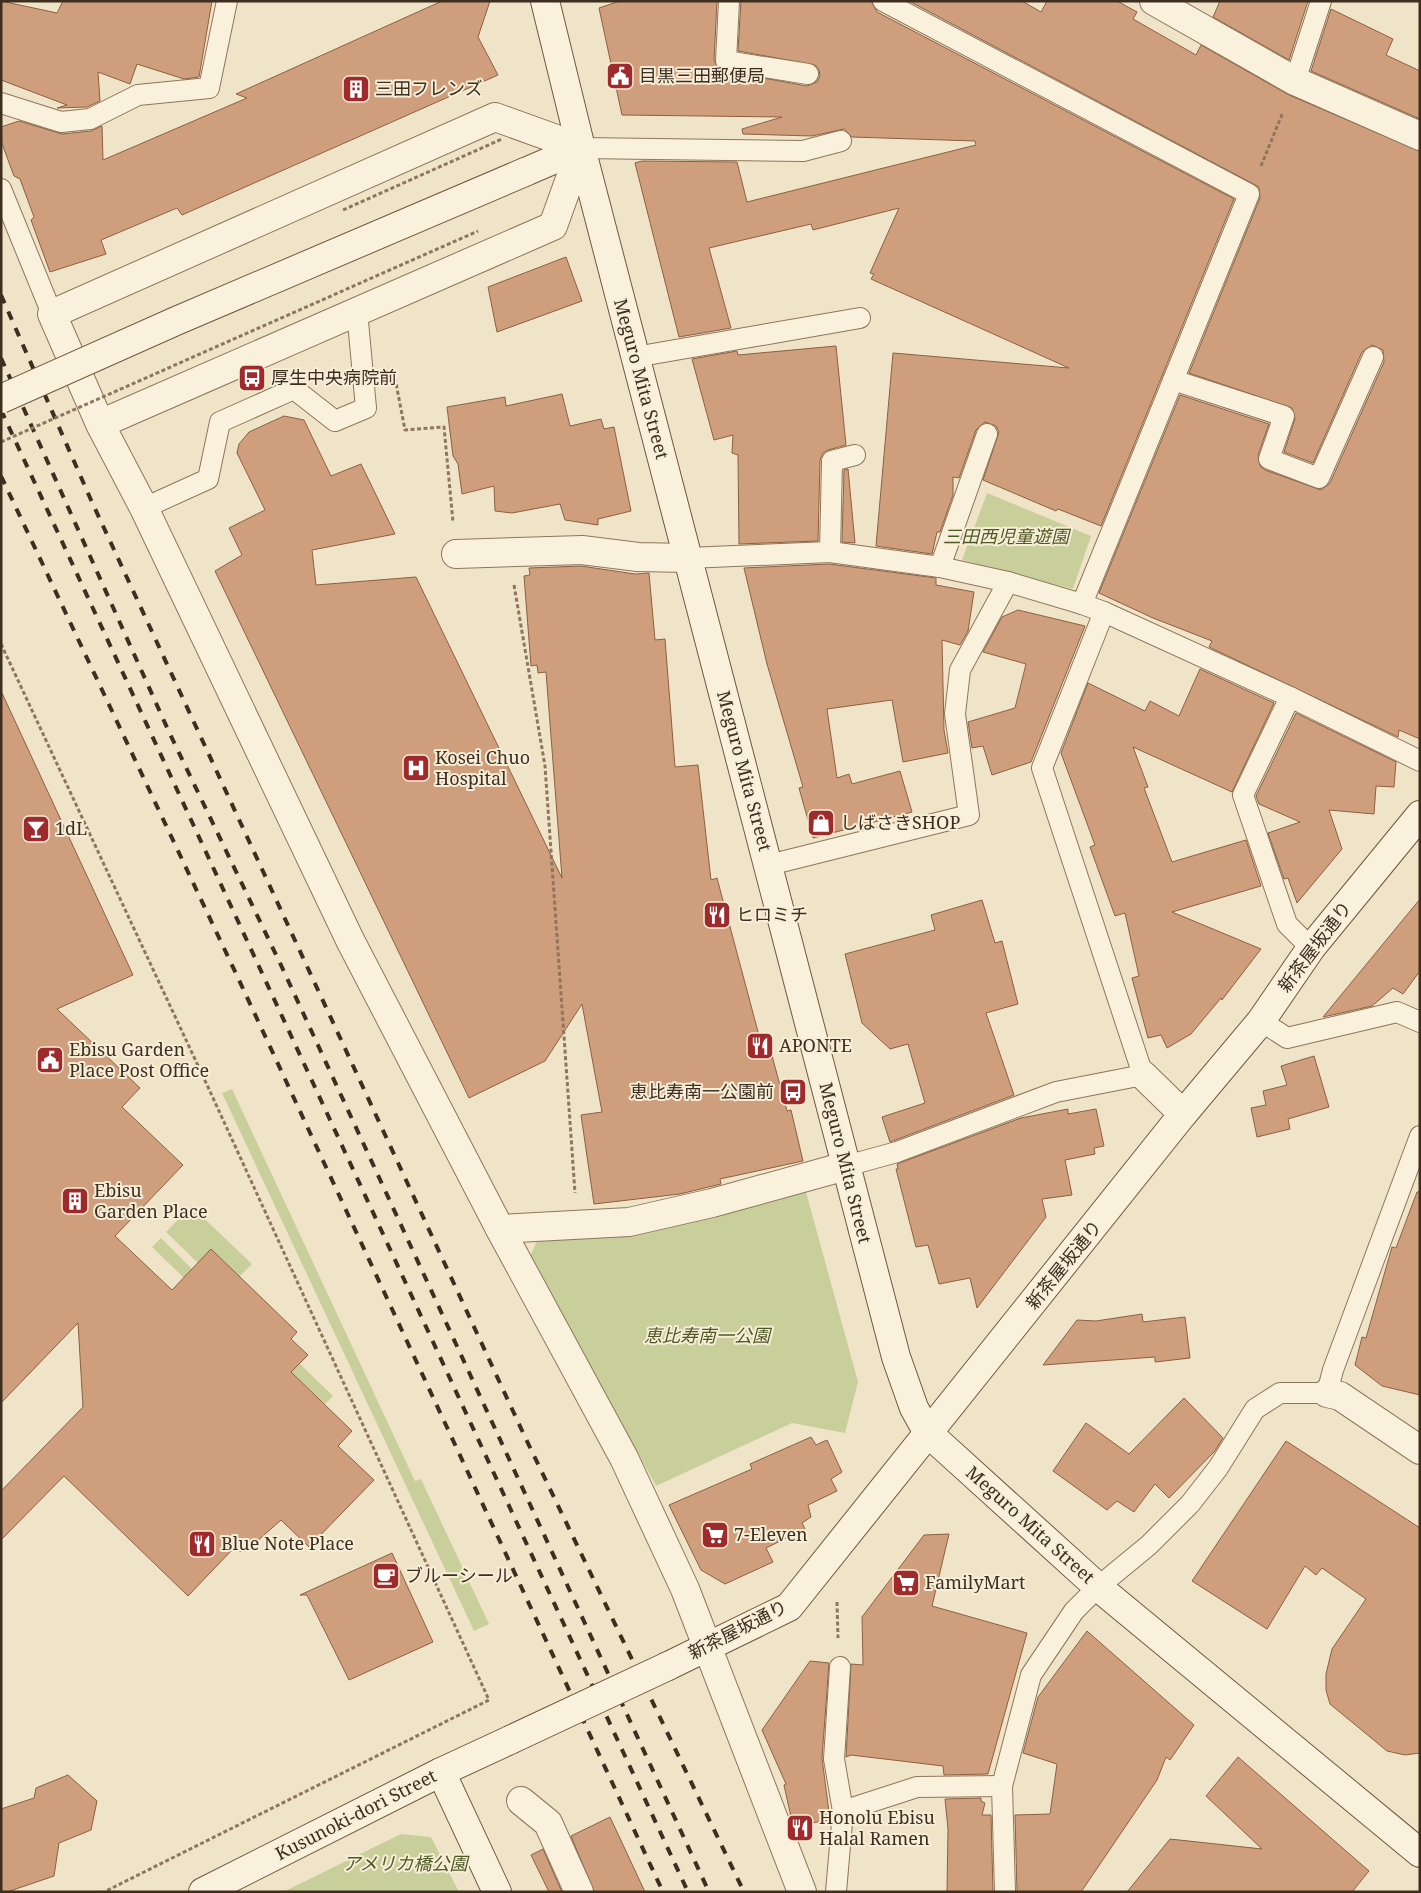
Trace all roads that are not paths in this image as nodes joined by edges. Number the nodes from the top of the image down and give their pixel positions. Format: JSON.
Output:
{"nodes":[{"id":1,"x":227,"y":1,"type":"edge"},
{"id":2,"x":545,"y":1,"type":"edge"},
{"id":3,"x":730,"y":1,"type":"edge"},
{"id":4,"x":883,"y":1,"type":"edge"},
{"id":5,"x":1154,"y":1,"type":"edge"},
{"id":6,"x":1321,"y":1,"type":"edge"},
{"id":7,"x":808,"y":74,"type":"dead end"},
{"id":8,"x":1296,"y":81,"type":"junction"},
{"id":9,"x":1,"y":103,"type":"edge"},
{"id":10,"x":1420,"y":136,"type":"edge"},
{"id":11,"x":841,"y":141,"type":"dead end"},
{"id":12,"x":581,"y":148,"type":"junction"},
{"id":13,"x":1,"y":189,"type":"edge"},
{"id":14,"x":358,"y":311,"type":"junction"},
{"id":15,"x":52,"y":314,"type":"junction"},
{"id":16,"x":860,"y":318,"type":"dead end"},
{"id":17,"x":636,"y":357,"type":"junction"},
{"id":18,"x":1373,"y":357,"type":"dead end"},
{"id":19,"x":1174,"y":380,"type":"junction"},
{"id":20,"x":1,"y":399,"type":"edge"},
{"id":21,"x":100,"y":424,"type":"junction"},
{"id":22,"x":988,"y":434,"type":"dead end"},
{"id":23,"x":854,"y":455,"type":"dead end"},
{"id":24,"x":144,"y":508,"type":"junction"},
{"id":25,"x":830,"y":552,"type":"junction"},
{"id":26,"x":456,"y":554,"type":"road end"},
{"id":27,"x":688,"y":558,"type":"junction"},
{"id":28,"x":940,"y":567,"type":"junction"},
{"id":29,"x":1008,"y":582,"type":"junction"},
{"id":30,"x":1082,"y":604,"type":"junction"},
{"id":31,"x":1104,"y":612,"type":"junction"},
{"id":32,"x":1290,"y":697,"type":"junction"},
{"id":33,"x":1420,"y":760,"type":"edge"},
{"id":34,"x":1417,"y":823,"type":"edge"},
{"id":35,"x":769,"y":865,"type":"junction"},
{"id":36,"x":1311,"y":948,"type":"junction"},
{"id":37,"x":1261,"y":1021,"type":"junction"},
{"id":38,"x":1420,"y":1022,"type":"edge"},
{"id":39,"x":1143,"y":1076,"type":"junction"},
{"id":40,"x":1183,"y":1114,"type":"junction"},
{"id":41,"x":1420,"y":1136,"type":"edge"},
{"id":42,"x":846,"y":1166,"type":"junction"},
{"id":43,"x":500,"y":1229,"type":"junction"},
{"id":44,"x":1327,"y":1393,"type":"junction"},
{"id":45,"x":928,"y":1433,"type":"junction"},
{"id":46,"x":1420,"y":1450,"type":"edge"},
{"id":47,"x":1098,"y":1587,"type":"junction"},
{"id":48,"x":707,"y":1647,"type":"junction"},
{"id":49,"x":840,"y":1667,"type":"road end"},
{"id":50,"x":510,"y":1740,"type":"joint"},
{"id":51,"x":441,"y":1772,"type":"junction"},
{"id":52,"x":1002,"y":1786,"type":"junction"},
{"id":53,"x":521,"y":1801,"type":"dead end"},
{"id":54,"x":843,"y":1811,"type":"junction"},
{"id":55,"x":1420,"y":1853,"type":"edge"},
{"id":56,"x":204,"y":1892,"type":"edge"},
{"id":57,"x":497,"y":1892,"type":"edge"},
{"id":58,"x":579,"y":1892,"type":"edge"},
{"id":59,"x":802,"y":1892,"type":"edge"},
{"id":60,"x":836,"y":1892,"type":"edge"},
{"id":61,"x":1005,"y":1892,"type":"edge"}],
"edges":[{"from":1,"to":9,"type":"lane"},
{"from":2,"to":12,"type":"street","name":"Meguro Mita Street"},
{"from":3,"to":7,"type":"lane"},
{"from":4,"to":19,"type":"lane"},
{"from":5,"to":8,"type":"street"},
{"from":6,"to":8,"type":"lane"},
{"from":8,"to":10,"type":"street"},
{"from":11,"to":12,"type":"lane"},
{"from":12,"to":14,"type":"street"},
{"from":12,"to":15,"type":"street"},
{"from":12,"to":17,"type":"street","name":"Meguro Mita Street"},
{"from":12,"to":20,"type":"street","bridge":true},
{"from":13,"to":15,"type":"lane"},
{"from":14,"to":21,"type":"street"},
{"from":14,"to":24,"type":"lane"},
{"from":15,"to":21,"type":"street"},
{"from":16,"to":17,"type":"lane"},
{"from":17,"to":27,"type":"street","name":"Meguro Mita Street"},
{"from":18,"to":19,"type":"lane"},
{"from":19,"to":30,"type":"lane"},
{"from":21,"to":24,"type":"street"},
{"from":22,"to":28,"type":"lane"},
{"from":23,"to":25,"type":"lane"},
{"from":24,"to":43,"type":"street"},
{"from":25,"to":27,"type":"lane"},
{"from":25,"to":28,"type":"lane"},
{"from":26,"to":27,"type":"street"},
{"from":27,"to":35,"type":"street","name":"Meguro Mita Street"},
{"from":28,"to":29,"type":"lane"},
{"from":29,"to":30,"type":"lane"},
{"from":29,"to":35,"type":"lane"},
{"from":30,"to":31,"type":"lane"},
{"from":31,"to":32,"type":"lane"},
{"from":31,"to":39,"type":"lane"},
{"from":32,"to":33,"type":"lane"},
{"from":32,"to":36,"type":"lane"},
{"from":34,"to":36,"type":"street","name":"新茶屋坂通り"},
{"from":35,"to":42,"type":"street","name":"Meguro Mita Street"},
{"from":36,"to":37,"type":"street","name":"新茶屋坂通り"},
{"from":37,"to":38,"type":"lane"},
{"from":37,"to":40,"type":"street","name":"新茶屋坂通り"},
{"from":39,"to":40,"type":"street"},
{"from":39,"to":42,"type":"lane"},
{"from":40,"to":45,"type":"street","name":"新茶屋坂通り"},
{"from":41,"to":44,"type":"lane"},
{"from":42,"to":43,"type":"street"},
{"from":42,"to":45,"type":"street","name":"Meguro Mita Street"},
{"from":43,"to":48,"type":"street"},
{"from":44,"to":46,"type":"street"},
{"from":44,"to":47,"type":"lane"},
{"from":45,"to":47,"type":"street","name":"Meguro Mita Street"},
{"from":45,"to":48,"type":"street","name":"新茶屋坂通り"},
{"from":47,"to":52,"type":"lane"},
{"from":47,"to":55,"type":"street","name":"Meguro Mita Street"},
{"from":48,"to":50,"type":"street","name":"新茶屋坂通り","bridge":true},
{"from":48,"to":59,"type":"street"},
{"from":49,"to":54,"type":"lane"},
{"from":50,"to":51,"type":"street","name":"Kusunoki-dori Street"},
{"from":51,"to":56,"type":"street","name":"Kusunoki-dori Street"},
{"from":51,"to":57,"type":"street"},
{"from":52,"to":54,"type":"lane"},
{"from":52,"to":61,"type":"lane"},
{"from":53,"to":58,"type":"street"},
{"from":54,"to":60,"type":"lane"}]}
